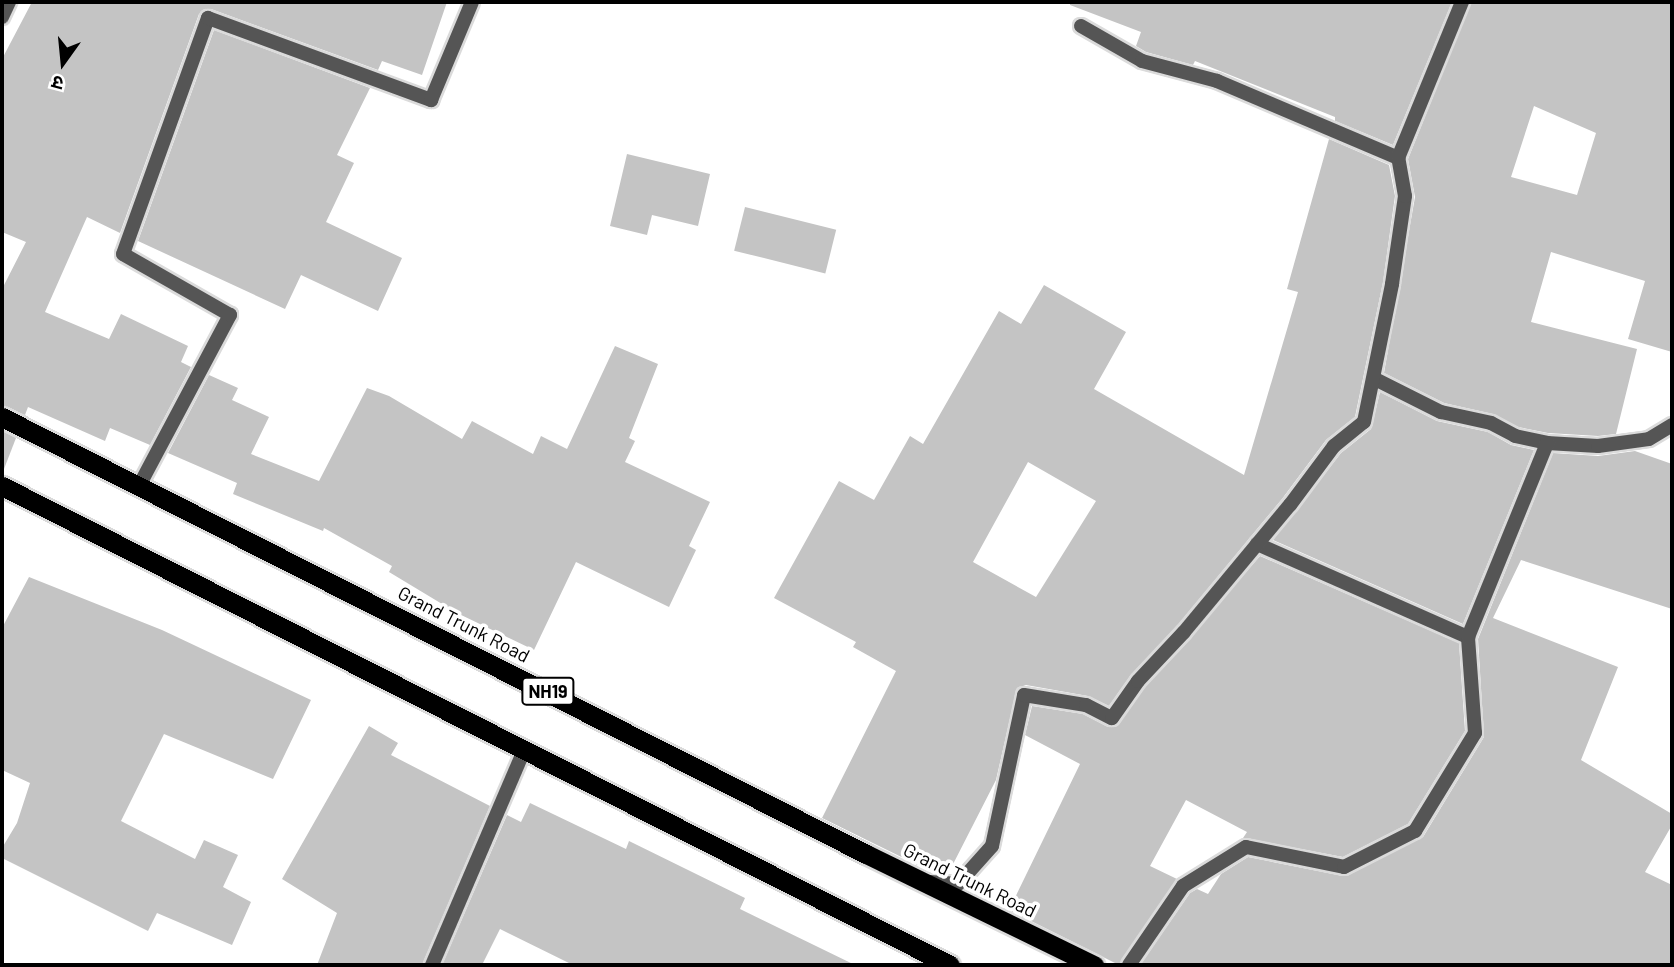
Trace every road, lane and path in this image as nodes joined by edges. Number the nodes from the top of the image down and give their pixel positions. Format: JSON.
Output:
{"nodes":[{"id":1,"x":9,"y":2,"type":"edge"},
{"id":2,"x":472,"y":2,"type":"edge"},
{"id":3,"x":1462,"y":2,"type":"edge"},
{"id":4,"x":2,"y":17,"type":"edge"},
{"id":5,"x":1081,"y":26,"type":"dead end"},
{"id":6,"x":1398,"y":158,"type":"junction"},
{"id":7,"x":1374,"y":379,"type":"junction"},
{"id":8,"x":2,"y":417,"type":"edge"},
{"id":9,"x":1672,"y":425,"type":"edge"},
{"id":10,"x":1547,"y":443,"type":"junction"},
{"id":11,"x":2,"y":486,"type":"edge"},
{"id":12,"x":139,"y":486,"type":"junction"},
{"id":13,"x":1258,"y":544,"type":"junction"},
{"id":14,"x":1468,"y":637,"type":"junction"},
{"id":15,"x":524,"y":750,"type":"junction"},
{"id":16,"x":921,"y":881,"type":"junction"},
{"id":17,"x":432,"y":965,"type":"edge"},
{"id":18,"x":950,"y":965,"type":"edge"},
{"id":19,"x":1094,"y":965,"type":"edge"},
{"id":20,"x":1129,"y":965,"type":"edge"}],
"edges":[{"from":1,"to":4,"type":"street"},
{"from":2,"to":12,"type":"street"},
{"from":3,"to":6,"type":"street"},
{"from":5,"to":6,"type":"street"},
{"from":6,"to":7,"type":"street"},
{"from":7,"to":10,"type":"street"},
{"from":7,"to":13,"type":"street"},
{"from":8,"to":12,"type":"highway","name":"Grand Trunk Road","number":"NH19"},
{"from":9,"to":10,"type":"street"},
{"from":10,"to":14,"type":"street"},
{"from":11,"to":15,"type":"highway"},
{"from":12,"to":16,"type":"highway","name":"Grand Trunk Road","number":"NH19"},
{"from":13,"to":14,"type":"street"},
{"from":13,"to":16,"type":"street"},
{"from":14,"to":20,"type":"street"},
{"from":15,"to":17,"type":"street"},
{"from":15,"to":18,"type":"highway"},
{"from":16,"to":19,"type":"highway","name":"Grand Trunk Road","number":"NH19"}]}
